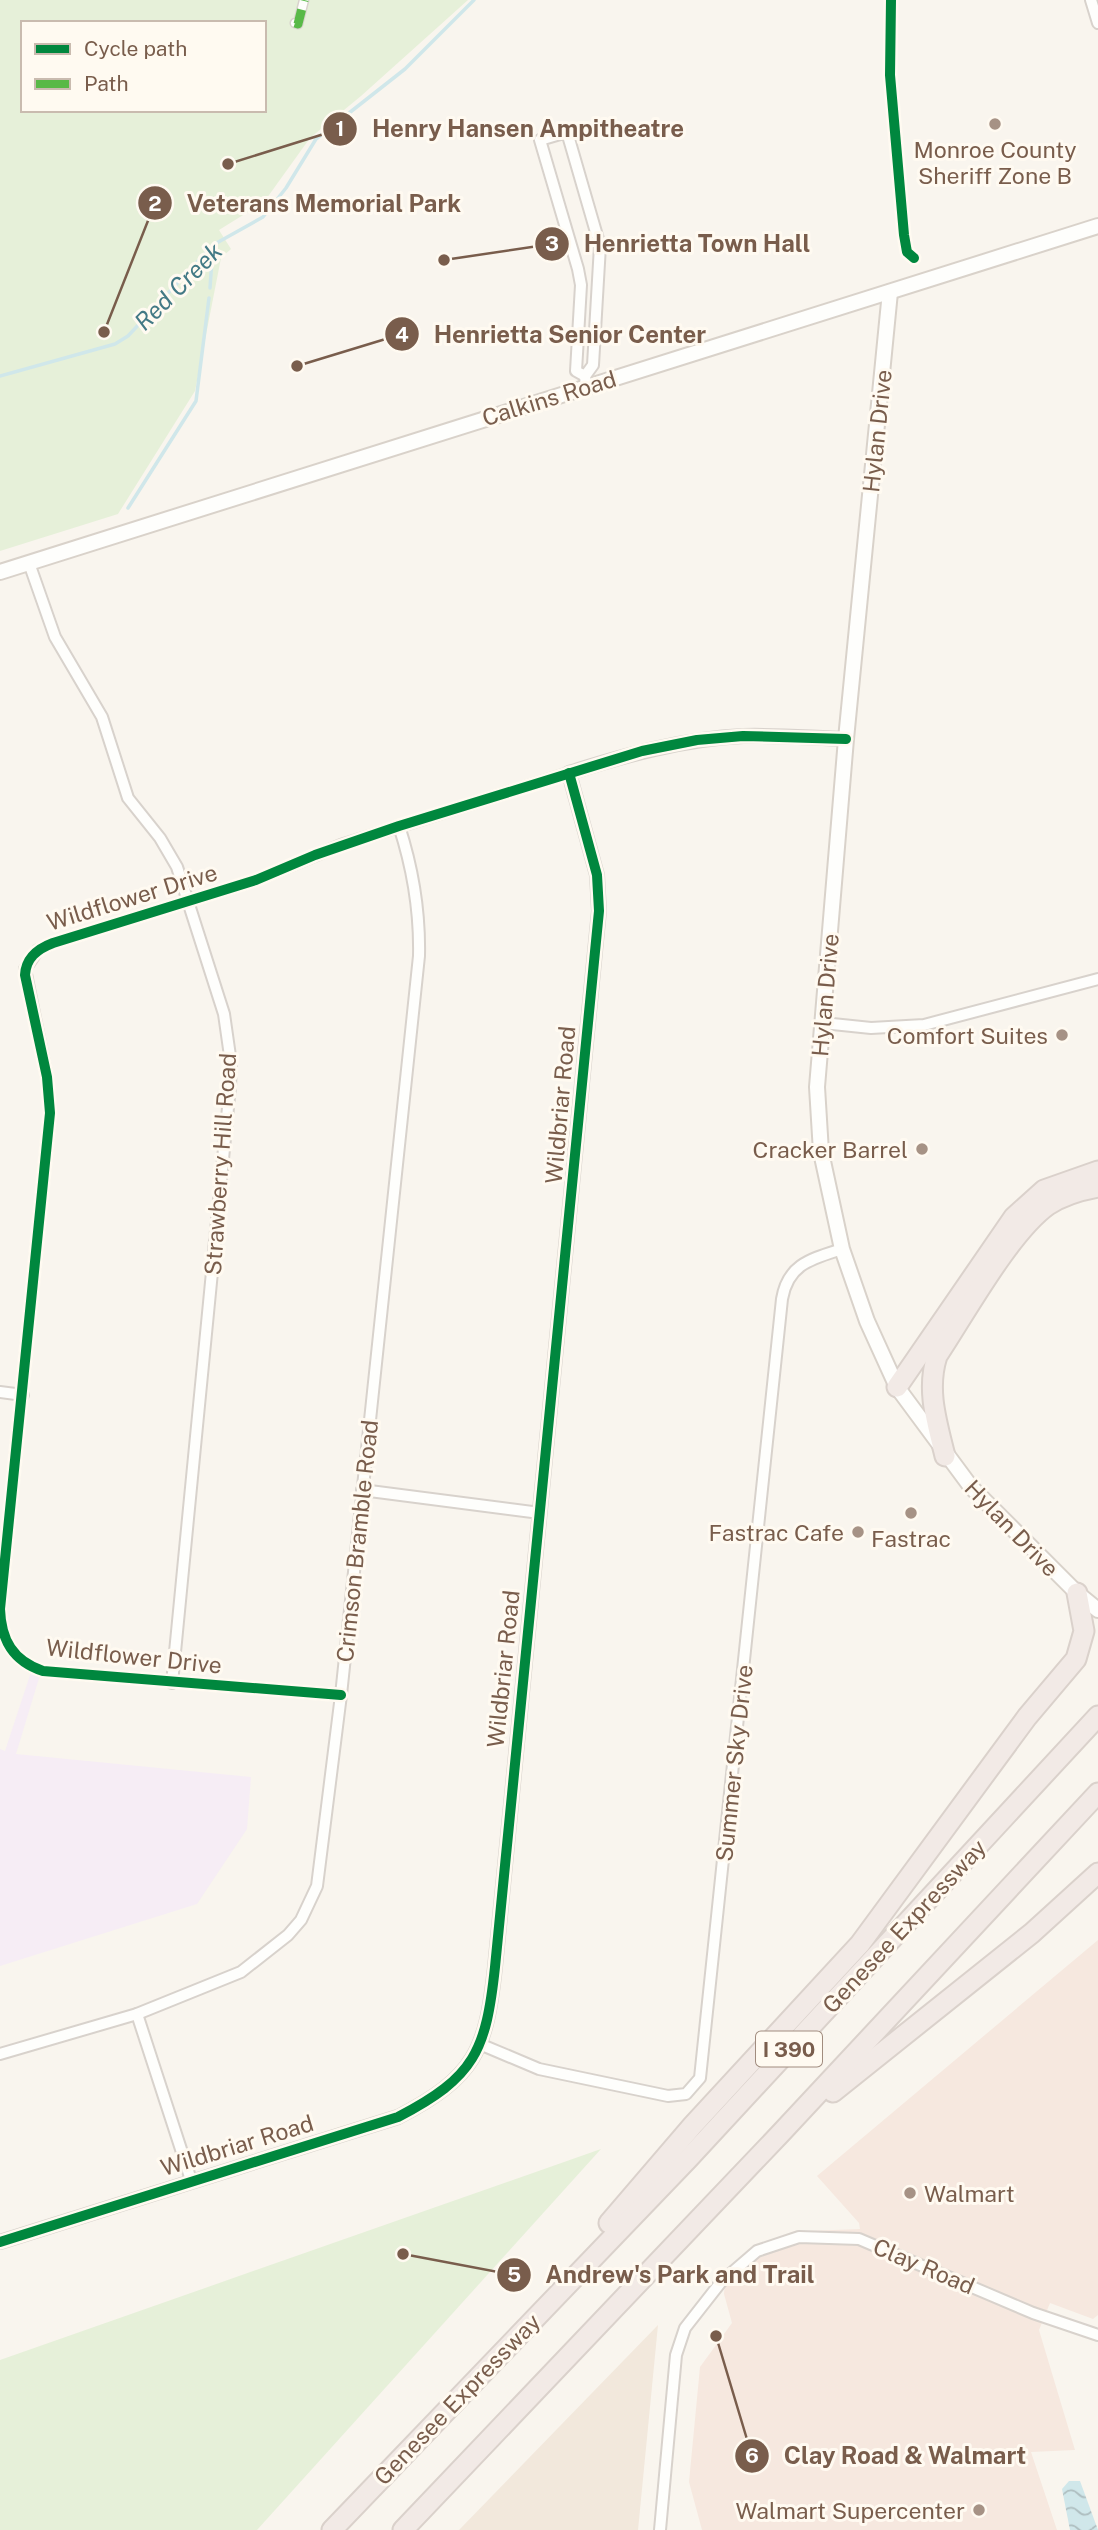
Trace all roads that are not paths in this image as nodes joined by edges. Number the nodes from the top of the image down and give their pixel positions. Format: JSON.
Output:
{"nodes":[{"id":1,"x":304,"y":0,"type":"edge"},
{"id":2,"x":1091,"y":0,"type":"edge"},
{"id":3,"x":295,"y":23,"type":"dead end"},
{"id":4,"x":1098,"y":23,"type":"edge"},
{"id":5,"x":1098,"y":226,"type":"edge"},
{"id":6,"x":890,"y":292,"type":"junction"},
{"id":7,"x":586,"y":381,"type":"junction"},
{"id":8,"x":29,"y":563,"type":"junction"},
{"id":9,"x":0,"y":572,"type":"edge"},
{"id":10,"x":846,"y":739,"type":"junction"},
{"id":11,"x":569,"y":773,"type":"junction"},
{"id":12,"x":399,"y":826,"type":"junction"},
{"id":13,"x":190,"y":901,"type":"junction"},
{"id":14,"x":1098,"y":979,"type":"edge"},
{"id":15,"x":823,"y":1023,"type":"junction"},
{"id":16,"x":1098,"y":1171,"type":"edge"},
{"id":17,"x":1098,"y":1187,"type":"edge"},
{"id":18,"x":842,"y":1249,"type":"junction"},
{"id":19,"x":897,"y":1387,"type":"junction"},
{"id":20,"x":0,"y":1392,"type":"edge"},
{"id":21,"x":23,"y":1395,"type":"junction"},
{"id":22,"x":945,"y":1456,"type":"junction"},
{"id":23,"x":362,"y":1490,"type":"junction"},
{"id":24,"x":540,"y":1513,"type":"junction"},
{"id":25,"x":1077,"y":1593,"type":"junction"},
{"id":26,"x":1098,"y":1610,"type":"edge"},
{"id":27,"x":172,"y":1682,"type":"junction"},
{"id":28,"x":341,"y":1695,"type":"junction"},
{"id":29,"x":1098,"y":1716,"type":"edge"},
{"id":30,"x":1098,"y":1793,"type":"edge"},
{"id":31,"x":1098,"y":1873,"type":"edge"},
{"id":32,"x":137,"y":2014,"type":"junction"},
{"id":33,"x":482,"y":2045,"type":"junction"},
{"id":34,"x":0,"y":2054,"type":"edge"},
{"id":35,"x":780,"y":2134,"type":"junction"},
{"id":36,"x":191,"y":2180,"type":"junction"},
{"id":37,"x":0,"y":2242,"type":"edge"},
{"id":38,"x":1098,"y":2335,"type":"edge"},
{"id":39,"x":476,"y":2378,"type":"junction"},
{"id":40,"x":332,"y":2530,"type":"edge"},
{"id":41,"x":404,"y":2530,"type":"edge"},
{"id":42,"x":660,"y":2530,"type":"edge"}],
"edges":[{"from":1,"to":3,"type":"street"},
{"from":2,"to":4,"type":"street"},
{"from":5,"to":6,"type":"main road","name":"Calkins Road"},
{"from":6,"to":7,"type":"main road","name":"Calkins Road"},
{"from":6,"to":10,"type":"main road","name":"Hylan Drive"},
{"from":7,"to":7,"type":"street"},
{"from":7,"to":8,"type":"main road","name":"Calkins Road"},
{"from":8,"to":9,"type":"main road","name":"Calkins Road"},
{"from":8,"to":13,"type":"street","name":"Strawberry Hill Road"},
{"from":10,"to":11,"type":"street","name":"Wildflower Drive"},
{"from":10,"to":15,"type":"main road","name":"Hylan Drive"},
{"from":11,"to":12,"type":"street","name":"Wildflower Drive"},
{"from":11,"to":24,"type":"street","name":"Wildbriar Road"},
{"from":12,"to":13,"type":"street","name":"Wildflower Drive"},
{"from":12,"to":23,"type":"street","name":"Crimson Bramble Road"},
{"from":13,"to":21,"type":"street","name":"Wildflower Drive"},
{"from":13,"to":27,"type":"street","name":"Strawberry Hill Road"},
{"from":14,"to":15,"type":"street"},
{"from":15,"to":18,"type":"main road","name":"Hylan Drive"},
{"from":16,"to":19,"type":"highway"},
{"from":17,"to":22,"type":"highway"},
{"from":18,"to":19,"type":"main road","name":"Hylan Drive"},
{"from":18,"to":33,"type":"street","name":"Summer Sky Drive"},
{"from":19,"to":22,"type":"main road","name":"Hylan Drive"},
{"from":20,"to":21,"type":"street"},
{"from":21,"to":27,"type":"street","name":"Wildflower Drive"},
{"from":22,"to":25,"type":"main road","name":"Hylan Drive"},
{"from":23,"to":24,"type":"street"},
{"from":23,"to":28,"type":"street","name":"Crimson Bramble Road"},
{"from":24,"to":33,"type":"street","name":"Wildbriar Road"},
{"from":25,"to":26,"type":"main road","name":"Hylan Drive"},
{"from":25,"to":39,"type":"highway"},
{"from":27,"to":28,"type":"street","name":"Wildflower Drive"},
{"from":28,"to":32,"type":"street","name":"Crimson Bramble Road"},
{"from":29,"to":39,"type":"highway","name":"Genesee Expressway","number":"I 390"},
{"from":30,"to":35,"type":"highway","number":"I 390"},
{"from":31,"to":35,"type":"highway"},
{"from":32,"to":34,"type":"street","name":"Crimson Bramble Road"},
{"from":32,"to":36,"type":"street"},
{"from":33,"to":36,"type":"street","name":"Wildbriar Road"},
{"from":35,"to":41,"type":"highway","number":"I 390"},
{"from":36,"to":37,"type":"street","name":"Wildbriar Road"},
{"from":38,"to":42,"type":"street","name":"Clay Road"},
{"from":39,"to":40,"type":"highway","name":"Genesee Expressway","number":"I 390"}]}
